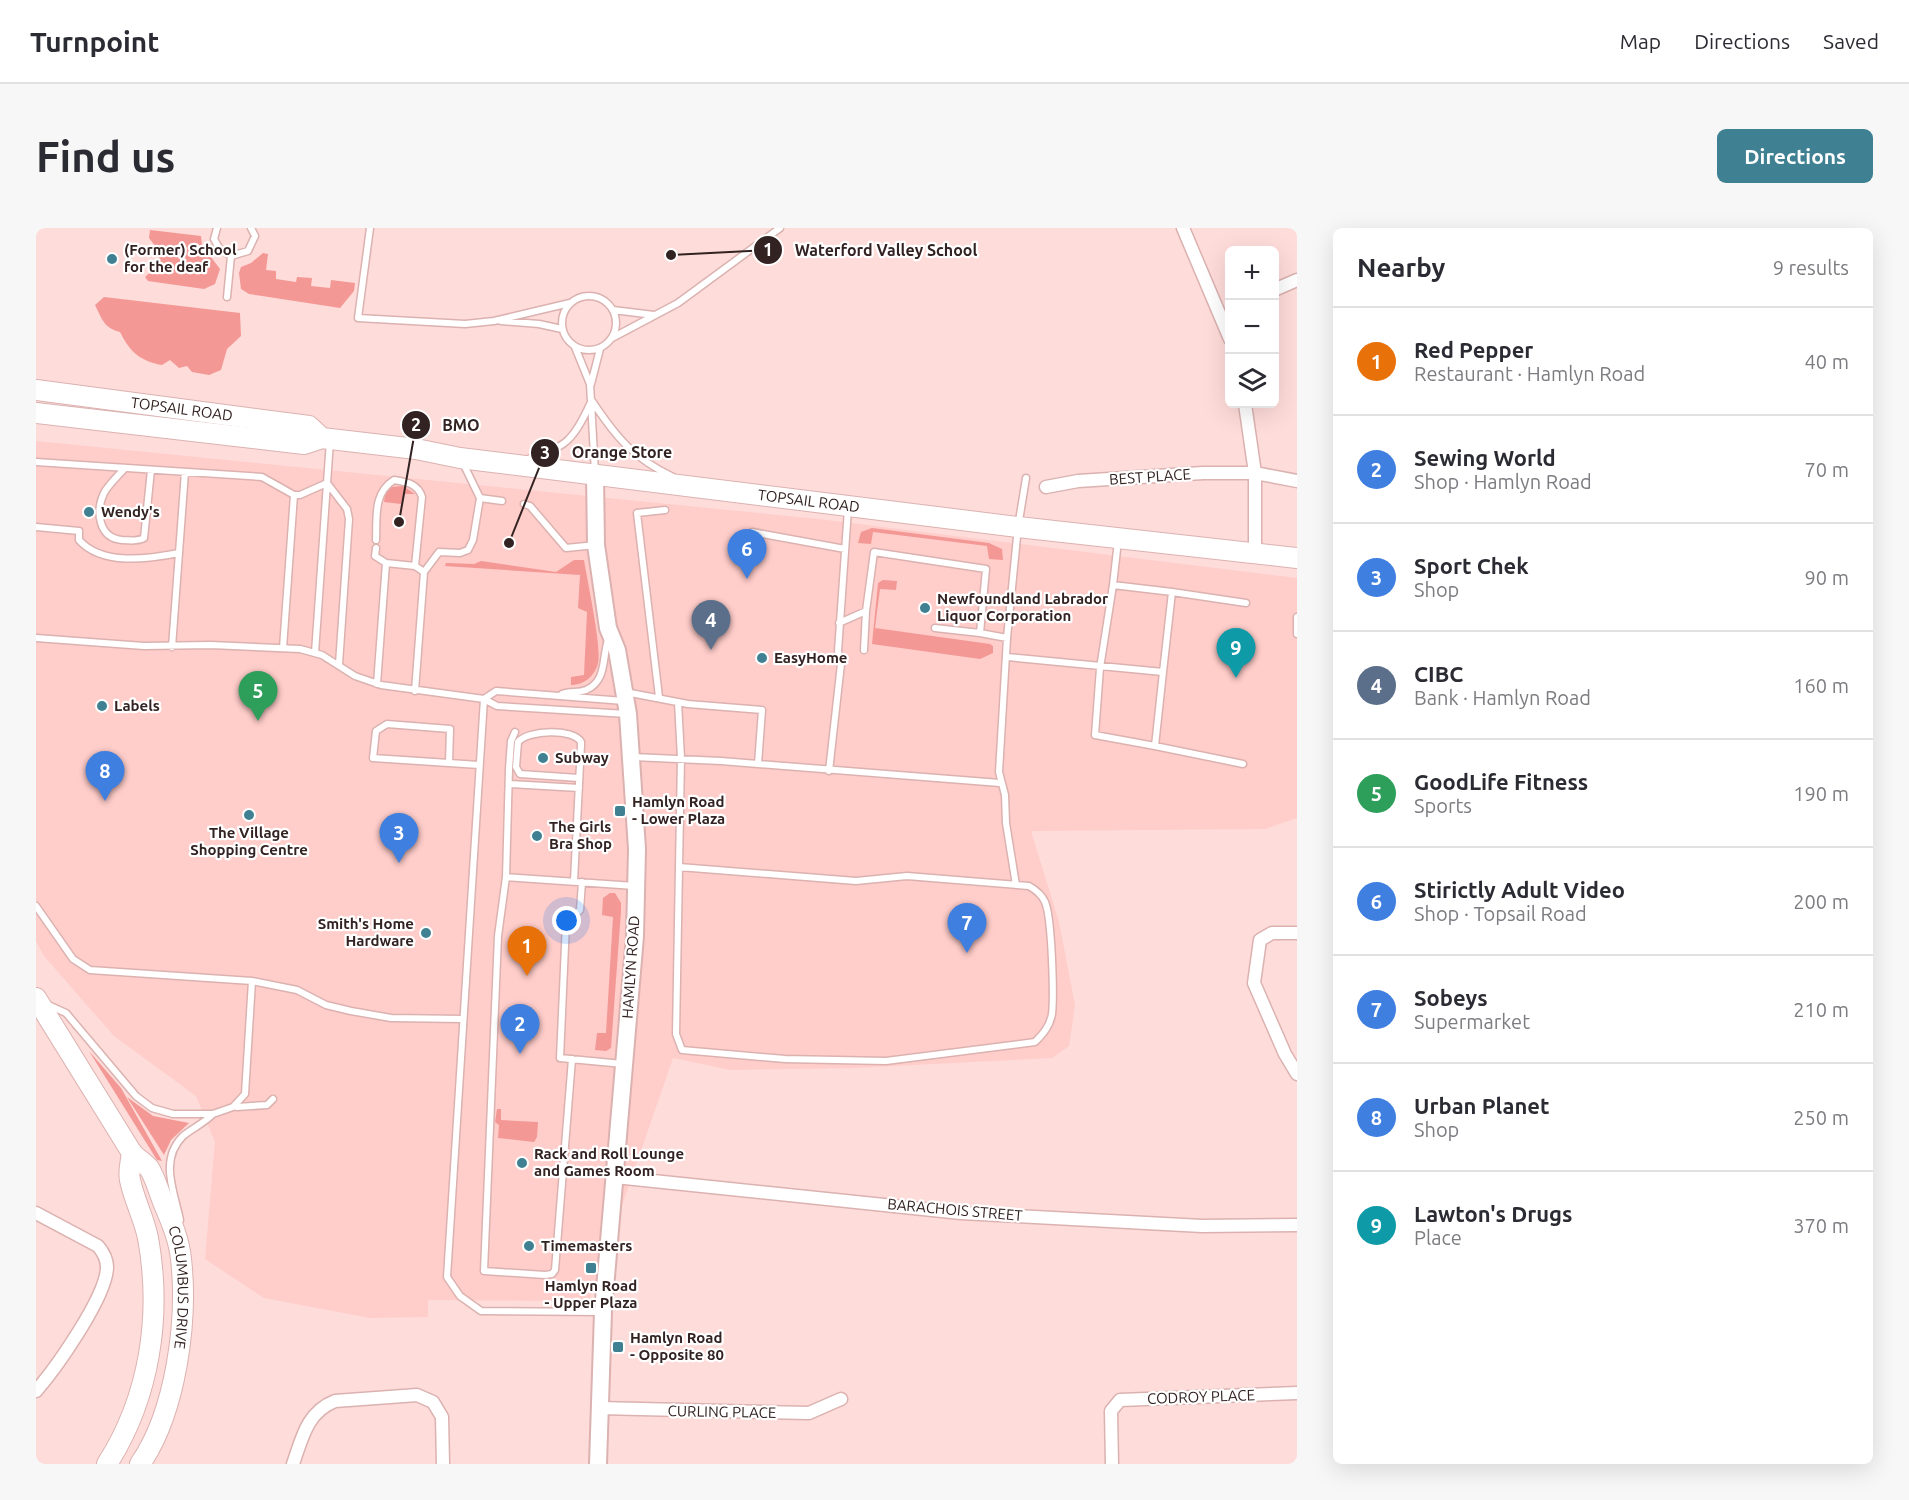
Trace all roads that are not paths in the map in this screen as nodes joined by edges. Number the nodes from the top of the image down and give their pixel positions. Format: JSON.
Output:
{"nodes":[{"id":1,"x":217,"y":228,"type":"edge"},
{"id":2,"x":251,"y":228,"type":"edge"},
{"id":3,"x":370,"y":228,"type":"edge"},
{"id":4,"x":780,"y":228,"type":"edge"},
{"id":5,"x":1183,"y":228,"type":"edge"},
{"id":6,"x":231,"y":256,"type":"junction"},
{"id":7,"x":1297,"y":280,"type":"edge"},
{"id":8,"x":1279,"y":288,"type":"edge"},
{"id":9,"x":227,"y":297,"type":"dead end"},
{"id":10,"x":570,"y":303,"type":"junction"},
{"id":11,"x":613,"y":310,"type":"junction"},
{"id":12,"x":1225,"y":310,"type":"edge"},
{"id":13,"x":655,"y":315,"type":"junction"},
{"id":14,"x":494,"y":321,"type":"junction"},
{"id":15,"x":562,"y":329,"type":"junction"},
{"id":16,"x":612,"y":338,"type":"junction"},
{"id":17,"x":575,"y":347,"type":"junction"},
{"id":18,"x":600,"y":349,"type":"junction"},
{"id":19,"x":590,"y":384,"type":"junction"},
{"id":20,"x":36,"y":390,"type":"edge"},
{"id":21,"x":592,"y":401,"type":"junction"},
{"id":22,"x":1246,"y":408,"type":"edge"},
{"id":23,"x":36,"y":413,"type":"edge"},
{"id":24,"x":326,"y":438,"type":"junction"},
{"id":25,"x":460,"y":458,"type":"junction"},
{"id":26,"x":36,"y":462,"type":"edge"},
{"id":27,"x":516,"y":463,"type":"junction"},
{"id":28,"x":125,"y":468,"type":"junction"},
{"id":29,"x":150,"y":470,"type":"junction"},
{"id":30,"x":185,"y":472,"type":"junction"},
{"id":31,"x":1256,"y":473,"type":"junction"},
{"id":32,"x":595,"y":474,"type":"junction"},
{"id":33,"x":1026,"y":478,"type":"dead end"},
{"id":34,"x":1297,"y":482,"type":"edge"},
{"id":35,"x":327,"y":483,"type":"junction"},
{"id":36,"x":687,"y":484,"type":"junction"},
{"id":37,"x":1046,"y":487,"type":"dead end"},
{"id":38,"x":294,"y":495,"type":"junction"},
{"id":39,"x":480,"y":498,"type":"junction"},
{"id":40,"x":502,"y":501,"type":"dead end"},
{"id":41,"x":524,"y":504,"type":"dead end"},
{"id":42,"x":848,"y":505,"type":"junction"},
{"id":43,"x":665,"y":510,"type":"dead end"},
{"id":44,"x":36,"y":527,"type":"edge"},
{"id":45,"x":1018,"y":527,"type":"junction"},
{"id":46,"x":752,"y":532,"type":"dead end"},
{"id":47,"x":1119,"y":538,"type":"junction"},
{"id":48,"x":376,"y":540,"type":"dead end"},
{"id":49,"x":596,"y":545,"type":"junction"},
{"id":50,"x":376,"y":548,"type":"dead end"},
{"id":51,"x":845,"y":549,"type":"junction"},
{"id":52,"x":1255,"y":552,"type":"junction"},
{"id":53,"x":179,"y":553,"type":"junction"},
{"id":54,"x":1297,"y":558,"type":"edge"},
{"id":55,"x":386,"y":563,"type":"junction"},
{"id":56,"x":415,"y":566,"type":"junction"},
{"id":57,"x":424,"y":572,"type":"junction"},
{"id":58,"x":1113,"y":585,"type":"junction"},
{"id":59,"x":1172,"y":592,"type":"junction"},
{"id":60,"x":1246,"y":603,"type":"dead end"},
{"id":61,"x":866,"y":611,"type":"junction"},
{"id":62,"x":1297,"y":617,"type":"edge"},
{"id":63,"x":839,"y":623,"type":"junction"},
{"id":64,"x":935,"y":628,"type":"dead end"},
{"id":65,"x":980,"y":633,"type":"junction"},
{"id":66,"x":1297,"y":634,"type":"edge"},
{"id":67,"x":609,"y":637,"type":"junction"},
{"id":68,"x":36,"y":638,"type":"edge"},
{"id":69,"x":1007,"y":638,"type":"junction"},
{"id":70,"x":172,"y":647,"type":"junction"},
{"id":71,"x":283,"y":648,"type":"junction"},
{"id":72,"x":864,"y":650,"type":"dead end"},
{"id":73,"x":315,"y":652,"type":"junction"},
{"id":74,"x":1007,"y":657,"type":"junction"},
{"id":75,"x":339,"y":664,"type":"junction"},
{"id":76,"x":1100,"y":668,"type":"junction"},
{"id":77,"x":1163,"y":672,"type":"junction"},
{"id":78,"x":377,"y":684,"type":"junction"},
{"id":79,"x":415,"y":691,"type":"junction"},
{"id":80,"x":562,"y":694,"type":"junction"},
{"id":81,"x":659,"y":697,"type":"junction"},
{"id":82,"x":484,"y":699,"type":"junction"},
{"id":83,"x":626,"y":702,"type":"junction"},
{"id":84,"x":678,"y":702,"type":"junction"},
{"id":85,"x":515,"y":732,"type":"dead end"},
{"id":86,"x":1155,"y":746,"type":"junction"},
{"id":87,"x":632,"y":757,"type":"junction"},
{"id":88,"x":681,"y":758,"type":"junction"},
{"id":89,"x":448,"y":763,"type":"junction"},
{"id":90,"x":758,"y":764,"type":"junction"},
{"id":91,"x":1244,"y":764,"type":"dead end"},
{"id":92,"x":479,"y":765,"type":"junction"},
{"id":93,"x":829,"y":771,"type":"junction"},
{"id":94,"x":579,"y":778,"type":"junction"},
{"id":95,"x":1000,"y":783,"type":"junction"},
{"id":96,"x":510,"y":784,"type":"junction"},
{"id":97,"x":579,"y":788,"type":"junction"},
{"id":98,"x":679,"y":867,"type":"junction"},
{"id":99,"x":506,"y":877,"type":"junction"},
{"id":100,"x":574,"y":881,"type":"junction"},
{"id":101,"x":582,"y":882,"type":"junction"},
{"id":102,"x":1016,"y":885,"type":"junction"},
{"id":103,"x":636,"y":886,"type":"junction"},
{"id":104,"x":36,"y":906,"type":"edge"},
{"id":105,"x":1297,"y":933,"type":"edge"},
{"id":106,"x":252,"y":981,"type":"junction"},
{"id":107,"x":36,"y":999,"type":"edge"},
{"id":108,"x":462,"y":1019,"type":"junction"},
{"id":109,"x":572,"y":1059,"type":"junction"},
{"id":110,"x":624,"y":1064,"type":"junction"},
{"id":111,"x":1297,"y":1074,"type":"edge"},
{"id":112,"x":273,"y":1100,"type":"dead end"},
{"id":113,"x":233,"y":1107,"type":"junction"},
{"id":114,"x":213,"y":1114,"type":"junction"},
{"id":115,"x":132,"y":1153,"type":"junction"},
{"id":116,"x":615,"y":1177,"type":"junction"},
{"id":117,"x":36,"y":1213,"type":"edge"},
{"id":118,"x":1297,"y":1226,"type":"edge"},
{"id":119,"x":176,"y":1235,"type":"junction"},
{"id":120,"x":603,"y":1312,"type":"junction"},
{"id":121,"x":36,"y":1391,"type":"edge"},
{"id":122,"x":1297,"y":1393,"type":"edge"},
{"id":123,"x":841,"y":1399,"type":"dead end"},
{"id":124,"x":599,"y":1408,"type":"junction"},
{"id":125,"x":110,"y":1463,"type":"edge"},
{"id":126,"x":140,"y":1464,"type":"edge"},
{"id":127,"x":293,"y":1464,"type":"edge"},
{"id":128,"x":443,"y":1464,"type":"edge"},
{"id":129,"x":598,"y":1464,"type":"edge"},
{"id":130,"x":1112,"y":1464,"type":"edge"}],
"edges":[{"from":1,"to":6,"type":"lane"},
{"from":2,"to":6,"type":"lane"},
{"from":3,"to":14,"type":"lane"},
{"from":4,"to":13,"type":"lane"},
{"from":5,"to":12,"type":"street"},
{"from":6,"to":9,"type":"lane"},
{"from":7,"to":8,"type":"street"},
{"from":10,"to":11,"type":"lane"},
{"from":10,"to":14,"type":"lane"},
{"from":10,"to":15,"type":"lane"},
{"from":11,"to":13,"type":"lane"},
{"from":11,"to":16,"type":"lane"},
{"from":13,"to":16,"type":"lane"},
{"from":14,"to":15,"type":"lane"},
{"from":15,"to":17,"type":"lane"},
{"from":16,"to":18,"type":"lane"},
{"from":17,"to":18,"type":"lane"},
{"from":17,"to":19,"type":"lane"},
{"from":18,"to":19,"type":"lane"},
{"from":19,"to":21,"type":"lane"},
{"from":20,"to":24,"type":"main road","name":"TOPSAIL ROAD"},
{"from":21,"to":27,"type":"lane"},
{"from":21,"to":32,"type":"lane"},
{"from":21,"to":36,"type":"lane"},
{"from":22,"to":31,"type":"street"},
{"from":23,"to":24,"type":"main road","name":"TOPSAIL ROAD"},
{"from":24,"to":25,"type":"main road","name":"TOPSAIL ROAD"},
{"from":24,"to":35,"type":"lane"},
{"from":25,"to":27,"type":"main road","name":"TOPSAIL ROAD"},
{"from":25,"to":39,"type":"lane"},
{"from":26,"to":28,"type":"lane"},
{"from":27,"to":32,"type":"main road","name":"TOPSAIL ROAD"},
{"from":28,"to":29,"type":"lane"},
{"from":28,"to":29,"type":"lane"},
{"from":29,"to":30,"type":"lane"},
{"from":30,"to":38,"type":"lane"},
{"from":30,"to":53,"type":"lane"},
{"from":31,"to":34,"type":"street","name":"BEST PLACE"},
{"from":31,"to":37,"type":"street","name":"BEST PLACE"},
{"from":31,"to":52,"type":"street"},
{"from":32,"to":36,"type":"main road","name":"TOPSAIL ROAD"},
{"from":32,"to":49,"type":"street","name":"HAMLYN ROAD"},
{"from":33,"to":45,"type":"lane"},
{"from":35,"to":38,"type":"lane"},
{"from":35,"to":73,"type":"lane"},
{"from":35,"to":75,"type":"lane"},
{"from":36,"to":42,"type":"main road","name":"TOPSAIL ROAD"},
{"from":38,"to":71,"type":"lane"},
{"from":39,"to":40,"type":"lane"},
{"from":39,"to":57,"type":"lane"},
{"from":41,"to":49,"type":"lane"},
{"from":42,"to":45,"type":"main road","name":"TOPSAIL ROAD"},
{"from":42,"to":51,"type":"lane"},
{"from":43,"to":81,"type":"lane"},
{"from":44,"to":53,"type":"lane"},
{"from":45,"to":47,"type":"main road","name":"TOPSAIL ROAD"},
{"from":45,"to":69,"type":"lane"},
{"from":46,"to":51,"type":"lane"},
{"from":47,"to":52,"type":"main road","name":"TOPSAIL ROAD"},
{"from":47,"to":58,"type":"lane"},
{"from":48,"to":56,"type":"lane"},
{"from":49,"to":67,"type":"street","name":"HAMLYN ROAD"},
{"from":50,"to":55,"type":"lane"},
{"from":51,"to":63,"type":"lane"},
{"from":52,"to":54,"type":"main road","name":"TOPSAIL ROAD"},
{"from":53,"to":70,"type":"lane"},
{"from":55,"to":56,"type":"lane"},
{"from":55,"to":78,"type":"lane"},
{"from":56,"to":57,"type":"lane"},
{"from":57,"to":79,"type":"lane"},
{"from":58,"to":59,"type":"lane"},
{"from":58,"to":76,"type":"lane"},
{"from":59,"to":60,"type":"lane"},
{"from":59,"to":77,"type":"lane"},
{"from":61,"to":63,"type":"lane"},
{"from":61,"to":65,"type":"lane"},
{"from":61,"to":72,"type":"lane"},
{"from":62,"to":66,"type":"lane"},
{"from":63,"to":93,"type":"lane"},
{"from":64,"to":65,"type":"lane"},
{"from":65,"to":69,"type":"lane"},
{"from":67,"to":80,"type":"lane"},
{"from":67,"to":83,"type":"street","name":"HAMLYN ROAD"},
{"from":68,"to":70,"type":"lane"},
{"from":69,"to":74,"type":"lane"},
{"from":70,"to":71,"type":"lane"},
{"from":71,"to":73,"type":"lane"},
{"from":73,"to":75,"type":"lane"},
{"from":74,"to":76,"type":"lane"},
{"from":74,"to":95,"type":"lane"},
{"from":75,"to":78,"type":"lane"},
{"from":76,"to":77,"type":"lane"},
{"from":76,"to":86,"type":"lane"},
{"from":77,"to":86,"type":"lane"},
{"from":78,"to":79,"type":"lane"},
{"from":79,"to":82,"type":"lane"},
{"from":80,"to":82,"type":"lane"},
{"from":80,"to":83,"type":"lane"},
{"from":81,"to":83,"type":"lane"},
{"from":81,"to":84,"type":"lane"},
{"from":82,"to":83,"type":"lane"},
{"from":82,"to":92,"type":"lane"},
{"from":83,"to":87,"type":"street","name":"HAMLYN ROAD"},
{"from":84,"to":88,"type":"lane"},
{"from":84,"to":90,"type":"lane"},
{"from":85,"to":96,"type":"lane"},
{"from":86,"to":91,"type":"lane"},
{"from":87,"to":88,"type":"lane"},
{"from":87,"to":103,"type":"street","name":"HAMLYN ROAD"},
{"from":88,"to":90,"type":"lane"},
{"from":88,"to":98,"type":"lane"},
{"from":89,"to":89,"type":"lane"},
{"from":89,"to":92,"type":"lane"},
{"from":90,"to":93,"type":"lane"},
{"from":92,"to":108,"type":"lane"},
{"from":93,"to":95,"type":"lane"},
{"from":94,"to":94,"type":"lane"},
{"from":94,"to":97,"type":"lane"},
{"from":95,"to":102,"type":"lane"},
{"from":96,"to":97,"type":"lane"},
{"from":96,"to":99,"type":"lane"},
{"from":97,"to":100,"type":"lane"},
{"from":98,"to":102,"type":"lane"},
{"from":98,"to":102,"type":"lane"},
{"from":99,"to":100,"type":"lane"},
{"from":99,"to":109,"type":"lane"},
{"from":100,"to":101,"type":"lane"},
{"from":101,"to":103,"type":"lane"},
{"from":101,"to":109,"type":"lane"},
{"from":103,"to":110,"type":"street","name":"HAMLYN ROAD"},
{"from":104,"to":106,"type":"lane"},
{"from":105,"to":111,"type":"street"},
{"from":106,"to":108,"type":"lane"},
{"from":106,"to":113,"type":"lane"},
{"from":107,"to":114,"type":"lane"},
{"from":107,"to":115,"type":"main road","name":"COLUMBUS DRIVE"},
{"from":108,"to":120,"type":"lane"},
{"from":109,"to":110,"type":"lane"},
{"from":110,"to":116,"type":"street","name":"HAMLYN ROAD"},
{"from":112,"to":113,"type":"lane"},
{"from":113,"to":114,"type":"lane"},
{"from":114,"to":119,"type":"lane"},
{"from":115,"to":119,"type":"main road","name":"COLUMBUS DRIVE"},
{"from":115,"to":125,"type":"main road","name":"COLUMBUS DRIVE"},
{"from":116,"to":118,"type":"street","name":"BARACHOIS STREET"},
{"from":116,"to":120,"type":"street","name":"HAMLYN ROAD"},
{"from":117,"to":121,"type":"street"},
{"from":119,"to":126,"type":"main road","name":"COLUMBUS DRIVE"},
{"from":120,"to":124,"type":"street","name":"HAMLYN ROAD"},
{"from":122,"to":130,"type":"street","name":"CODROY PLACE"},
{"from":123,"to":124,"type":"street","name":"CURLING PLACE"},
{"from":124,"to":129,"type":"street","name":"HAMLYN ROAD"},
{"from":127,"to":128,"type":"street"}]}
